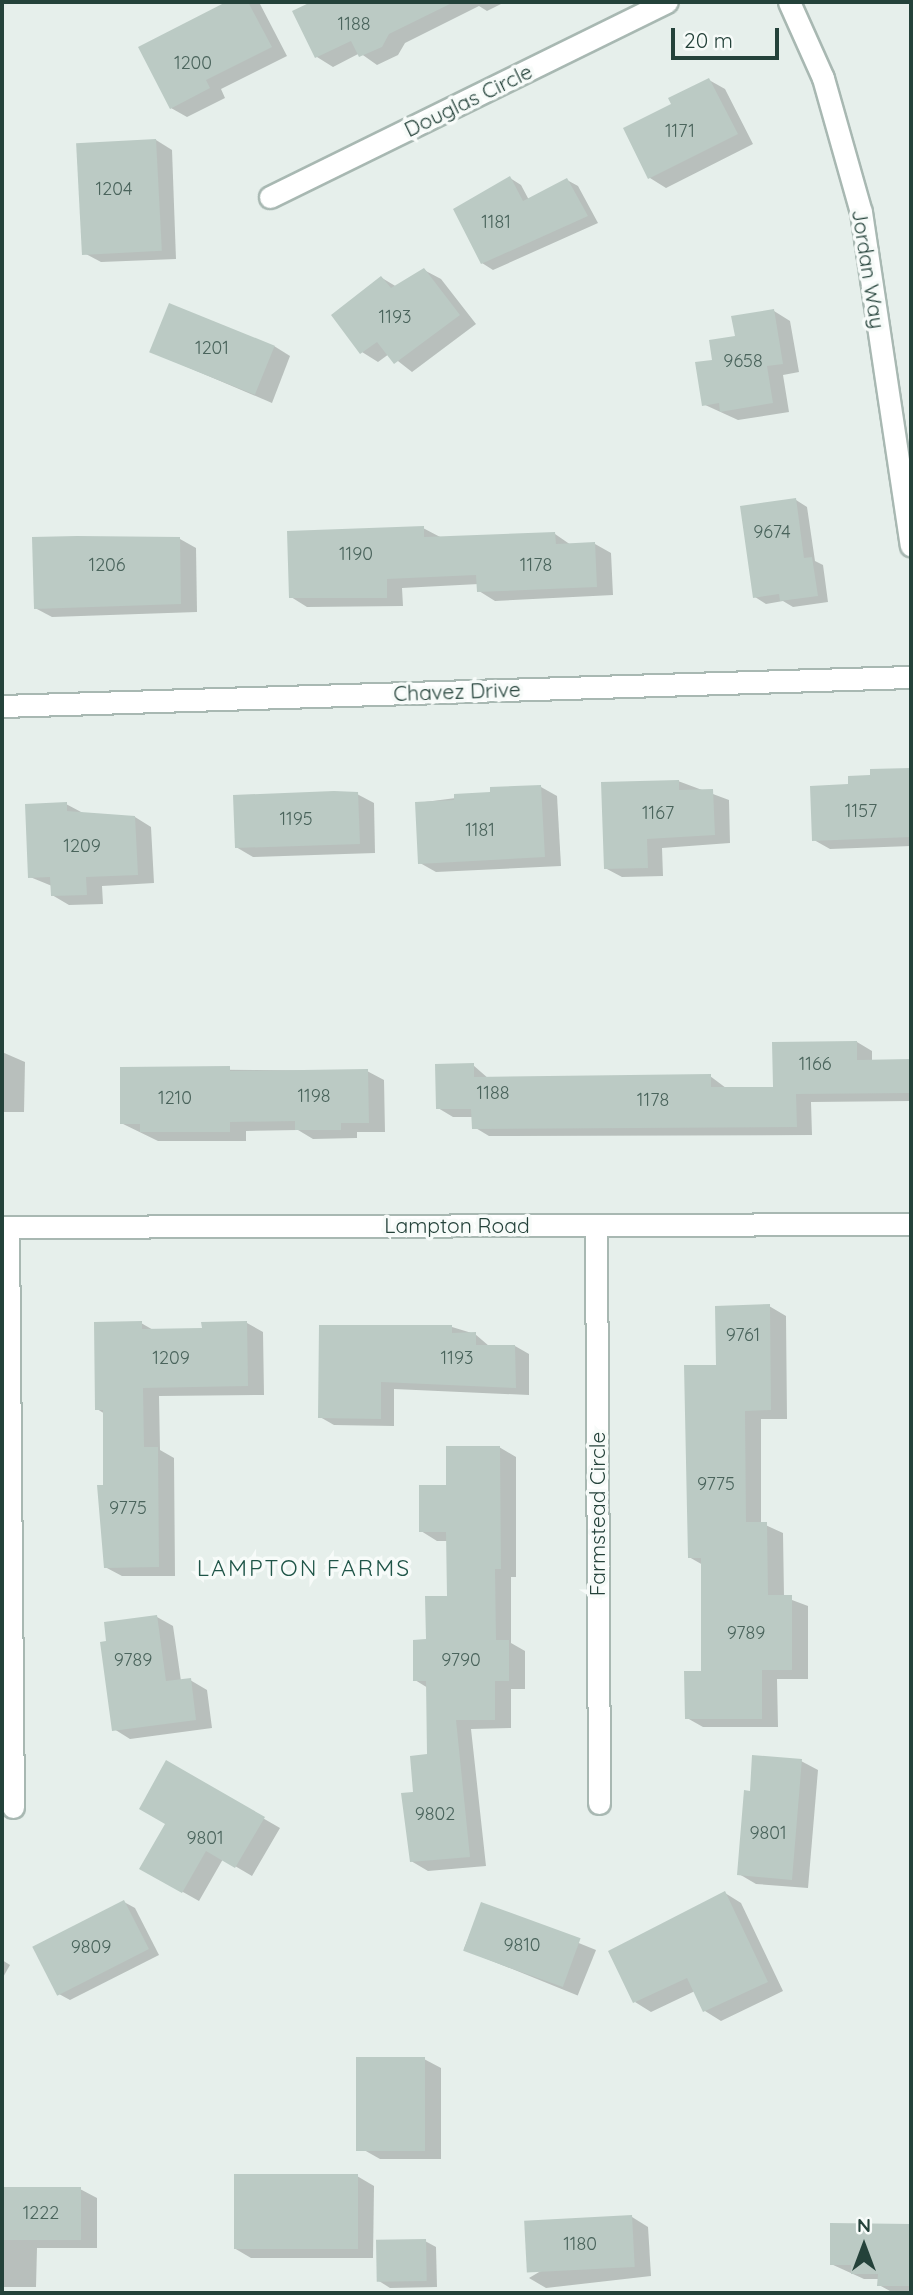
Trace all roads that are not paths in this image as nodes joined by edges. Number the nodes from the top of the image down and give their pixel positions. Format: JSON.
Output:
{"nodes":[{"id":1,"x":667,"y":2,"type":"edge"},
{"id":2,"x":789,"y":2,"type":"edge"},
{"id":3,"x":270,"y":197,"type":"dead end"},
{"id":4,"x":911,"y":545,"type":"edge"},
{"id":5,"x":911,"y":677,"type":"edge"},
{"id":6,"x":2,"y":706,"type":"edge"},
{"id":7,"x":911,"y":1224,"type":"edge"},
{"id":8,"x":596,"y":1225,"type":"junction"},
{"id":9,"x":5,"y":1227,"type":"edge"},
{"id":10,"x":599,"y":1803,"type":"dead end"},
{"id":11,"x":13,"y":1807,"type":"dead end"}],
"edges":[{"from":1,"to":3,"type":"street","name":"Douglas Circle"},
{"from":2,"to":4,"type":"street","name":"Jordan Way"},
{"from":5,"to":6,"type":"street","name":"Chavez Drive"},
{"from":7,"to":8,"type":"street","name":"Lampton Road"},
{"from":8,"to":9,"type":"street","name":"Lampton Road"},
{"from":8,"to":10,"type":"street","name":"Farmstead Circle"},
{"from":9,"to":11,"type":"street"}]}
